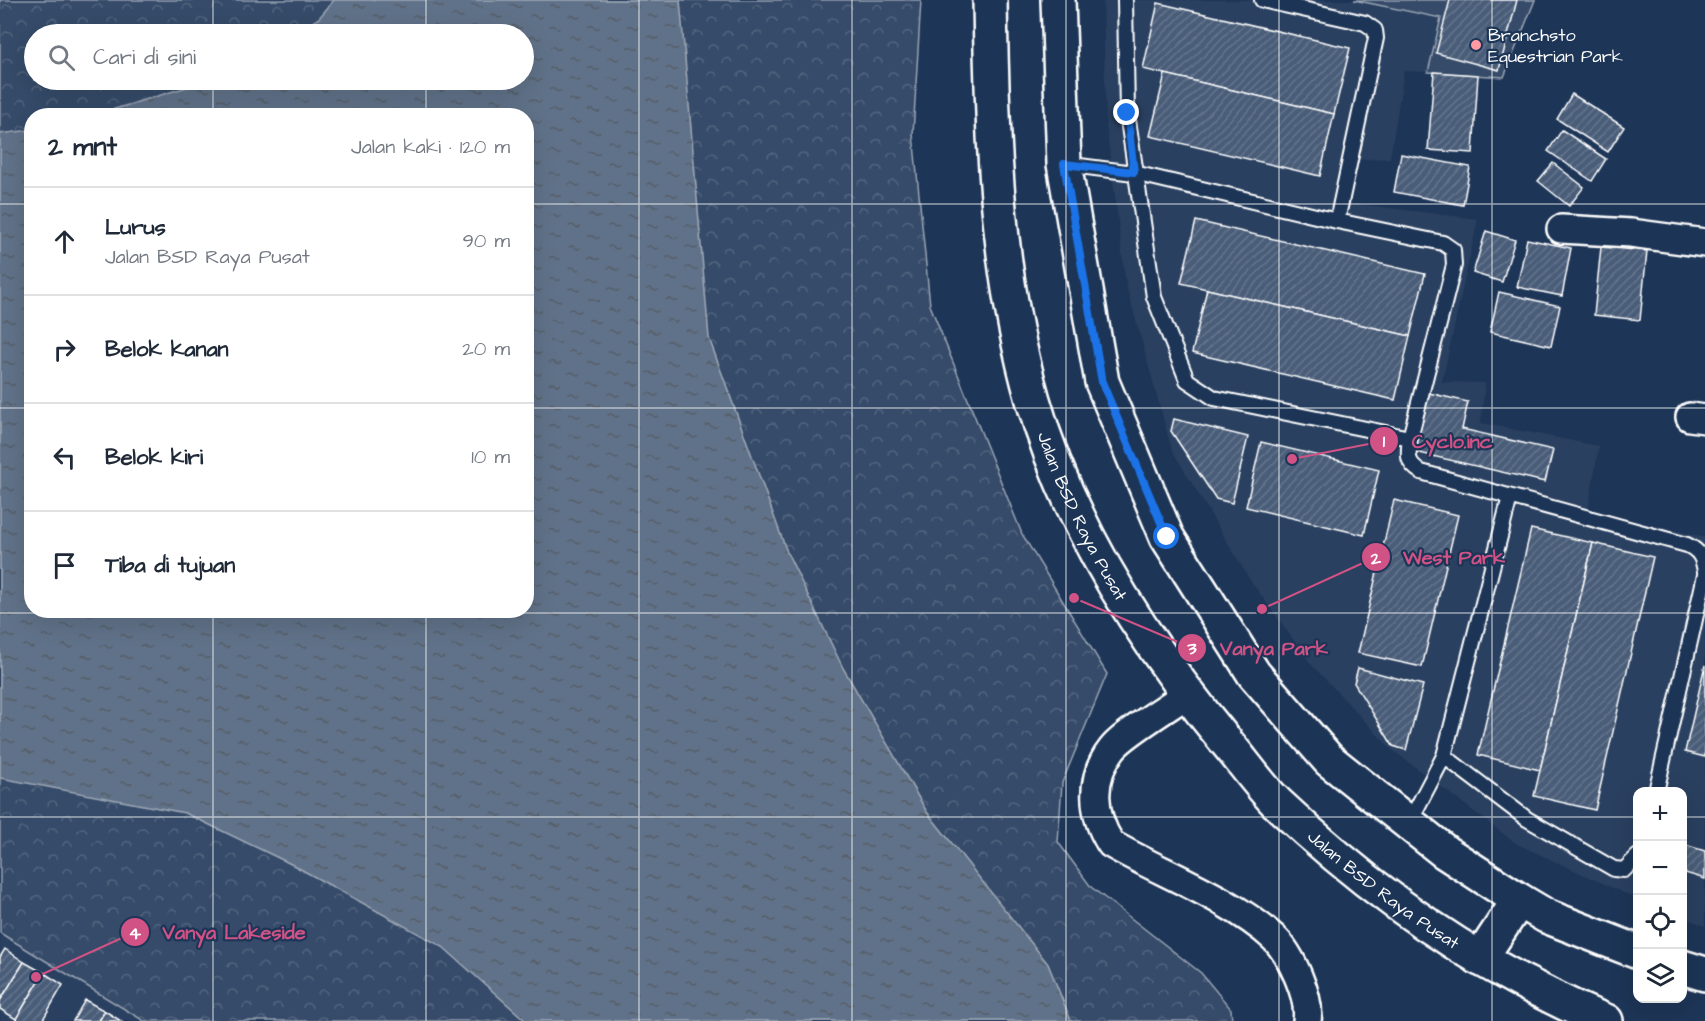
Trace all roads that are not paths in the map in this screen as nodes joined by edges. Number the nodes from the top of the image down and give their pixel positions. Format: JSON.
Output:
{"nodes":[{"id":1,"x":990,"y":0,"type":"edge"},
{"id":2,"x":1058,"y":0,"type":"edge"},
{"id":3,"x":1125,"y":0,"type":"edge"},
{"id":4,"x":1262,"y":0,"type":"edge"},
{"id":5,"x":1064,"y":164,"type":"junction"},
{"id":6,"x":1134,"y":172,"type":"junction"},
{"id":7,"x":1337,"y":221,"type":"junction"},
{"id":8,"x":1560,"y":229,"type":"dead end"},
{"id":9,"x":1705,"y":243,"type":"edge"},
{"id":10,"x":1410,"y":438,"type":"junction"},
{"id":11,"x":1510,"y":497,"type":"junction"},
{"id":12,"x":1705,"y":573,"type":"edge"},
{"id":13,"x":1186,"y":694,"type":"junction"},
{"id":14,"x":1444,"y":756,"type":"junction"},
{"id":15,"x":1657,"y":787,"type":"edge"},
{"id":16,"x":1409,"y":823,"type":"junction"},
{"id":17,"x":1633,"y":861,"type":"edge"},
{"id":18,"x":1519,"y":900,"type":"junction"},
{"id":19,"x":1633,"y":950,"type":"edge"},
{"id":20,"x":1480,"y":959,"type":"junction"},
{"id":21,"x":1687,"y":968,"type":"edge"},
{"id":22,"x":1705,"y":974,"type":"edge"},
{"id":23,"x":1307,"y":1021,"type":"edge"},
{"id":24,"x":1606,"y":1021,"type":"edge"}],
"edges":[{"from":1,"to":13,"type":"main road","name":"Jalan BSD Raya Pusat"},
{"from":2,"to":5,"type":"main road"},
{"from":3,"to":6,"type":"lane"},
{"from":4,"to":7,"type":"lane"},
{"from":5,"to":6,"type":"lane"},
{"from":5,"to":16,"type":"main road"},
{"from":6,"to":7,"type":"lane"},
{"from":6,"to":10,"type":"lane"},
{"from":7,"to":10,"type":"lane"},
{"from":8,"to":9,"type":"street"},
{"from":10,"to":11,"type":"lane"},
{"from":11,"to":12,"type":"lane"},
{"from":11,"to":14,"type":"lane"},
{"from":12,"to":15,"type":"lane"},
{"from":13,"to":20,"type":"main road","name":"Jalan BSD Raya Pusat"},
{"from":13,"to":23,"type":"street"},
{"from":14,"to":16,"type":"lane"},
{"from":14,"to":17,"type":"lane"},
{"from":16,"to":18,"type":"main road"},
{"from":18,"to":19,"type":"main road"},
{"from":18,"to":20,"type":"main road"},
{"from":20,"to":24,"type":"main road","name":"Jalan BSD Raya Pusat"},
{"from":21,"to":22,"type":"main road"}]}
